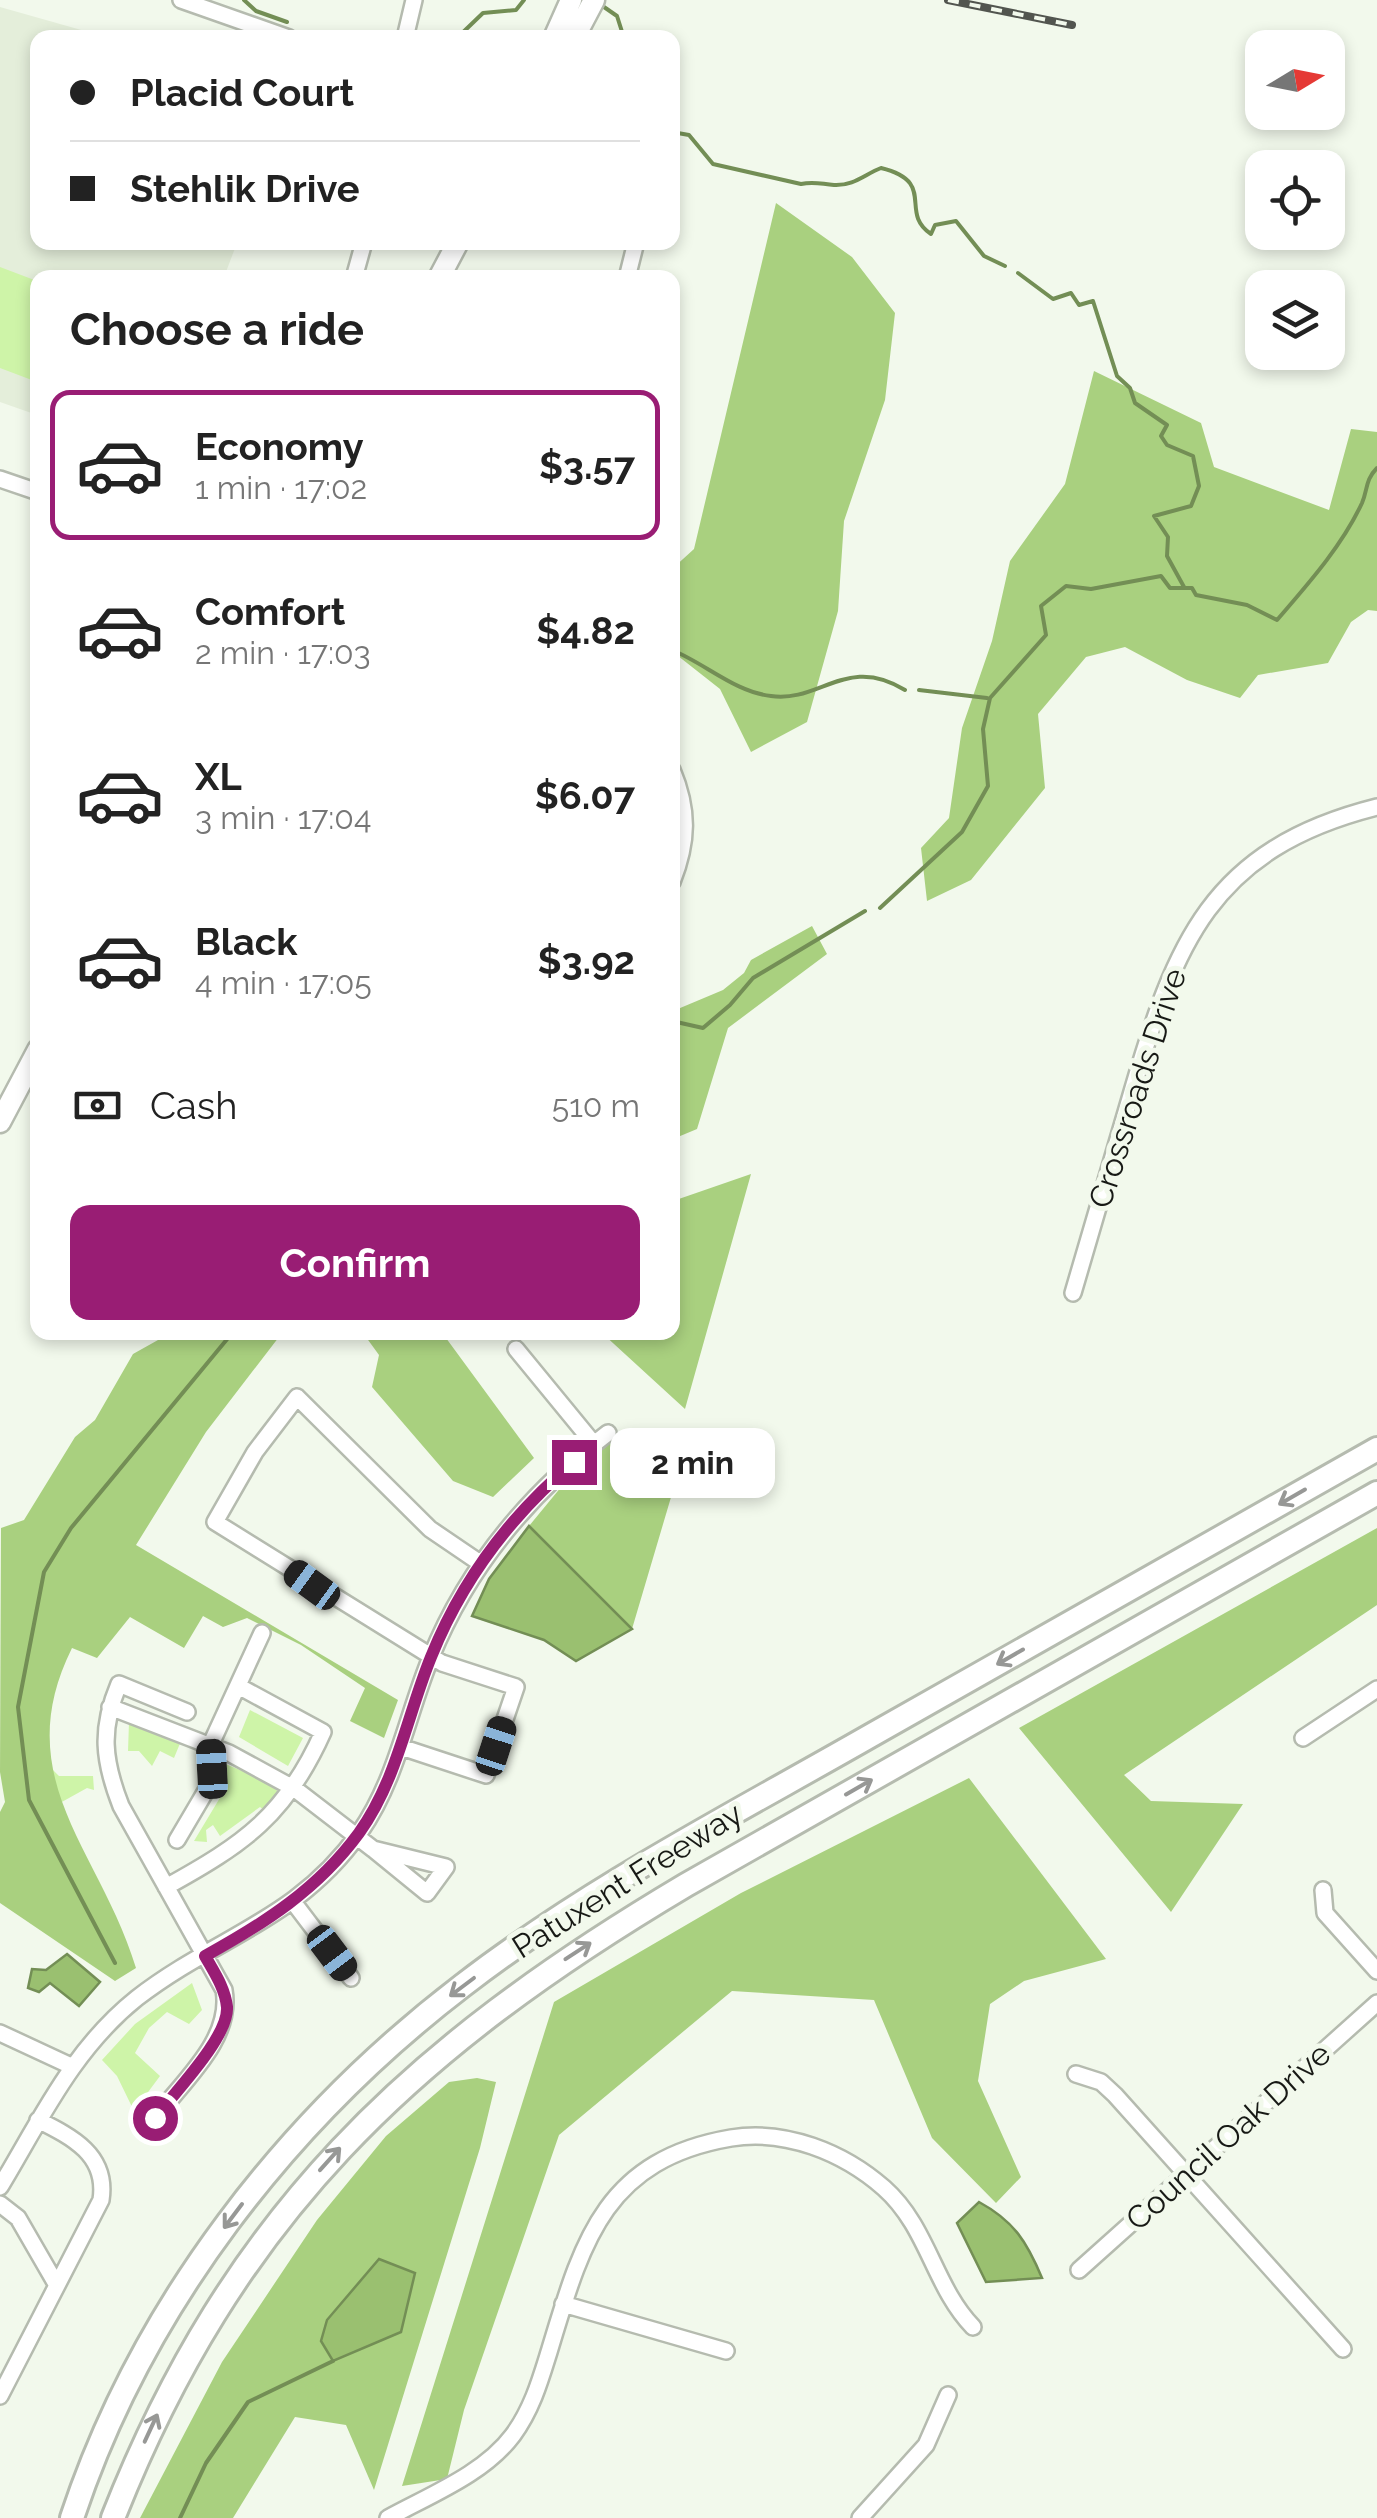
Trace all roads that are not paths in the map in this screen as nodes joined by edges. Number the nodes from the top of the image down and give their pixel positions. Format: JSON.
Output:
{"nodes":[{"id":1,"x":182,"y":0,"type":"edge"},
{"id":2,"x":414,"y":0,"type":"edge"},
{"id":3,"x":571,"y":0,"type":"edge"},
{"id":4,"x":594,"y":0,"type":"edge"},
{"id":5,"x":219,"y":6,"type":"edge"},
{"id":6,"x":272,"y":30,"type":"edge"},
{"id":7,"x":407,"y":30,"type":"edge"},
{"id":8,"x":558,"y":30,"type":"edge"},
{"id":9,"x":578,"y":30,"type":"edge"},
{"id":10,"x":0,"y":479,"type":"edge"},
{"id":11,"x":30,"y":489,"type":"edge"},
{"id":12,"x":680,"y":787,"type":"edge"},
{"id":13,"x":1377,"y":807,"type":"edge"},
{"id":14,"x":680,"y":849,"type":"edge"},
{"id":15,"x":30,"y":1065,"type":"edge"},
{"id":16,"x":0,"y":1122,"type":"edge"},
{"id":17,"x":1073,"y":1293,"type":"dead end"},
{"id":18,"x":516,"y":1349,"type":"dead end"},
{"id":19,"x":608,"y":1434,"type":"dead end"},
{"id":20,"x":594,"y":1444,"type":"junction"},
{"id":21,"x":1377,"y":1448,"type":"edge"},
{"id":22,"x":1377,"y":1493,"type":"edge"},
{"id":23,"x":480,"y":1563,"type":"junction"},
{"id":24,"x":262,"y":1633,"type":"dead end"},
{"id":25,"x":431,"y":1657,"type":"junction"},
{"id":26,"x":240,"y":1687,"type":"junction"},
{"id":27,"x":1377,"y":1688,"type":"edge"},
{"id":28,"x":110,"y":1706,"type":"junction"},
{"id":29,"x":187,"y":1712,"type":"dead end"},
{"id":30,"x":1303,"y":1738,"type":"dead end"},
{"id":31,"x":210,"y":1746,"type":"junction"},
{"id":32,"x":401,"y":1747,"type":"junction"},
{"id":33,"x":294,"y":1789,"type":"junction"},
{"id":34,"x":358,"y":1834,"type":"junction"},
{"id":35,"x":176,"y":1840,"type":"dead end"},
{"id":36,"x":373,"y":1849,"type":"dead end"},
{"id":37,"x":166,"y":1887,"type":"junction"},
{"id":38,"x":1323,"y":1890,"type":"dead end"},
{"id":39,"x":294,"y":1903,"type":"junction"},
{"id":40,"x":205,"y":1956,"type":"junction"},
{"id":41,"x":1377,"y":1972,"type":"edge"},
{"id":42,"x":351,"y":1978,"type":"dead end"},
{"id":43,"x":1377,"y":2003,"type":"edge"},
{"id":44,"x":0,"y":2033,"type":"edge"},
{"id":45,"x":71,"y":2066,"type":"junction"},
{"id":46,"x":1076,"y":2074,"type":"dead end"},
{"id":47,"x":155,"y":2118,"type":"dead end"},
{"id":48,"x":38,"y":2120,"type":"junction"},
{"id":49,"x":1186,"y":2174,"type":"junction"},
{"id":50,"x":0,"y":2187,"type":"edge"},
{"id":51,"x":0,"y":2204,"type":"edge"},
{"id":52,"x":1079,"y":2270,"type":"dead end"},
{"id":53,"x":55,"y":2282,"type":"junction"},
{"id":54,"x":563,"y":2304,"type":"junction"},
{"id":55,"x":972,"y":2327,"type":"dead end"},
{"id":56,"x":1343,"y":2349,"type":"dead end"},
{"id":57,"x":726,"y":2351,"type":"dead end"},
{"id":58,"x":948,"y":2395,"type":"dead end"},
{"id":59,"x":0,"y":2396,"type":"edge"},
{"id":60,"x":72,"y":2518,"type":"edge"},
{"id":61,"x":112,"y":2518,"type":"edge"},
{"id":62,"x":388,"y":2518,"type":"edge"},
{"id":63,"x":860,"y":2518,"type":"edge"}],
"edges":[{"from":1,"to":5,"type":"street"},
{"from":2,"to":7,"type":"street"},
{"from":3,"to":8,"type":"main road"},
{"from":4,"to":9,"type":"main road"},
{"from":5,"to":6,"type":"street"},
{"from":10,"to":11,"type":"street"},
{"from":12,"to":14,"type":"street"},
{"from":13,"to":17,"type":"street","name":"Crossroads Drive"},
{"from":15,"to":16,"type":"main road"},
{"from":18,"to":20,"type":"street"},
{"from":19,"to":20,"type":"street"},
{"from":20,"to":23,"type":"street"},
{"from":21,"to":60,"type":"highway","name":"Patuxent Freeway","one_way":true},
{"from":61,"to":22,"type":"highway","name":"Patuxent Freeway","one_way":true},
{"from":23,"to":25,"type":"street"},
{"from":23,"to":25,"type":"street"},
{"from":24,"to":26,"type":"street"},
{"from":25,"to":32,"type":"street"},
{"from":25,"to":32,"type":"street"},
{"from":26,"to":31,"type":"street"},
{"from":26,"to":33,"type":"street"},
{"from":27,"to":30,"type":"street"},
{"from":28,"to":29,"type":"street"},
{"from":28,"to":31,"type":"street"},
{"from":28,"to":37,"type":"street"},
{"from":31,"to":33,"type":"street"},
{"from":31,"to":35,"type":"street"},
{"from":32,"to":34,"type":"street"},
{"from":33,"to":34,"type":"street"},
{"from":33,"to":37,"type":"street"},
{"from":34,"to":36,"type":"street"},
{"from":34,"to":39,"type":"street"},
{"from":37,"to":40,"type":"street"},
{"from":38,"to":41,"type":"street"},
{"from":39,"to":40,"type":"street"},
{"from":39,"to":42,"type":"street"},
{"from":40,"to":45,"type":"street"},
{"from":40,"to":47,"type":"street"},
{"from":43,"to":49,"type":"street","name":"Council Oak Drive"},
{"from":44,"to":45,"type":"street"},
{"from":45,"to":48,"type":"street"},
{"from":46,"to":49,"type":"street"},
{"from":48,"to":50,"type":"street"},
{"from":48,"to":53,"type":"street"},
{"from":49,"to":52,"type":"street","name":"Council Oak Drive"},
{"from":49,"to":56,"type":"street"},
{"from":51,"to":53,"type":"street"},
{"from":53,"to":59,"type":"street"},
{"from":54,"to":55,"type":"street"},
{"from":54,"to":57,"type":"street"},
{"from":54,"to":62,"type":"street"},
{"from":58,"to":63,"type":"street"}]}
